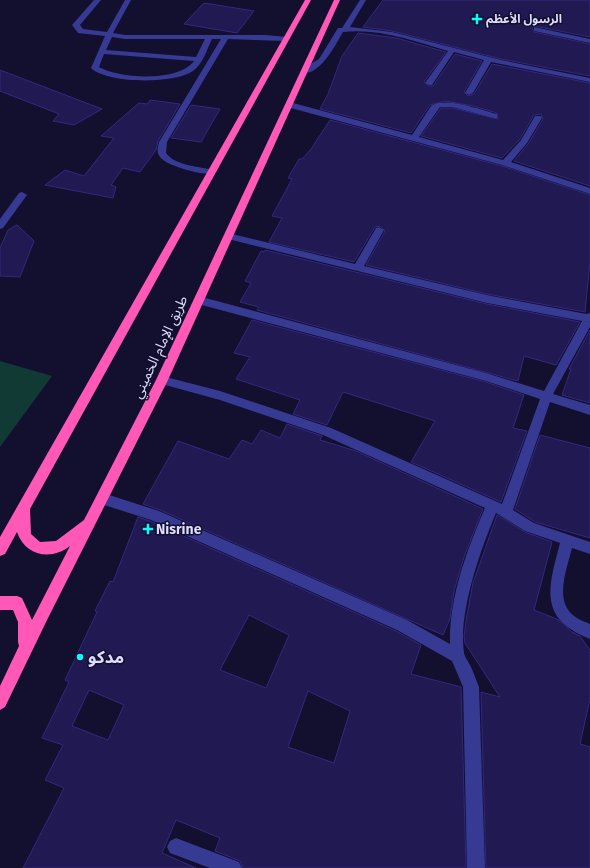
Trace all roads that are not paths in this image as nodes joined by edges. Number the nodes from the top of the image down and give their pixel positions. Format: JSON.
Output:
{"nodes":[{"id":1,"x":98,"y":0,"type":"edge"},
{"id":2,"x":128,"y":0,"type":"edge"},
{"id":3,"x":308,"y":0,"type":"edge"},
{"id":4,"x":337,"y":0,"type":"edge"},
{"id":5,"x":363,"y":0,"type":"edge"},
{"id":6,"x":345,"y":29,"type":"junction"},
{"id":7,"x":538,"y":29,"type":"dead end"},
{"id":8,"x":109,"y":35,"type":"junction"},
{"id":9,"x":210,"y":37,"type":"junction"},
{"id":10,"x":226,"y":37,"type":"junction"},
{"id":11,"x":285,"y":39,"type":"junction"},
{"id":12,"x":590,"y":41,"type":"edge"},
{"id":13,"x":452,"y":50,"type":"junction"},
{"id":14,"x":102,"y":52,"type":"junction"},
{"id":15,"x":198,"y":59,"type":"junction"},
{"id":16,"x":488,"y":60,"type":"junction"},
{"id":17,"x":305,"y":71,"type":"junction"},
{"id":18,"x":590,"y":80,"type":"edge"},
{"id":19,"x":429,"y":83,"type":"dead end"},
{"id":20,"x":469,"y":93,"type":"dead end"},
{"id":21,"x":290,"y":105,"type":"junction"},
{"id":22,"x":494,"y":116,"type":"dead end"},
{"id":23,"x":538,"y":118,"type":"dead end"},
{"id":24,"x":414,"y":139,"type":"junction"},
{"id":25,"x":505,"y":163,"type":"junction"},
{"id":26,"x":212,"y":172,"type":"junction"},
{"id":27,"x":590,"y":191,"type":"edge"},
{"id":28,"x":22,"y":195,"type":"dead end"},
{"id":29,"x":0,"y":226,"type":"edge"},
{"id":30,"x":379,"y":230,"type":"dead end"},
{"id":31,"x":228,"y":236,"type":"junction"},
{"id":32,"x":358,"y":266,"type":"junction"},
{"id":33,"x":198,"y":300,"type":"junction"},
{"id":34,"x":590,"y":318,"type":"edge"},
{"id":35,"x":162,"y":380,"type":"junction"},
{"id":36,"x":547,"y":395,"type":"junction"},
{"id":37,"x":590,"y":410,"type":"edge"},
{"id":38,"x":103,"y":499,"type":"junction"},
{"id":39,"x":493,"y":505,"type":"junction"},
{"id":40,"x":24,"y":507,"type":"junction"},
{"id":41,"x":505,"y":513,"type":"junction"},
{"id":42,"x":89,"y":523,"type":"junction"},
{"id":43,"x":567,"y":541,"type":"junction"},
{"id":44,"x":590,"y":548,"type":"edge"},
{"id":45,"x":0,"y":550,"type":"edge"},
{"id":46,"x":0,"y":603,"type":"edge"},
{"id":47,"x":590,"y":632,"type":"edge"},
{"id":48,"x":22,"y":656,"type":"junction"},
{"id":49,"x":457,"y":656,"type":"junction"},
{"id":50,"x":0,"y":702,"type":"edge"},
{"id":51,"x":176,"y":847,"type":"dead end"},
{"id":52,"x":233,"y":868,"type":"edge"},
{"id":53,"x":476,"y":868,"type":"edge"}],
"edges":[{"from":1,"to":8,"type":"street"},
{"from":2,"to":8,"type":"street"},
{"from":3,"to":11,"type":"highway"},
{"from":4,"to":17,"type":"highway","name":"طريق الإمام الخميني"},
{"from":5,"to":6,"type":"street"},
{"from":6,"to":13,"type":"street"},
{"from":6,"to":17,"type":"street"},
{"from":7,"to":12,"type":"street"},
{"from":8,"to":9,"type":"street"},
{"from":8,"to":14,"type":"street"},
{"from":9,"to":10,"type":"street"},
{"from":9,"to":15,"type":"street"},
{"from":10,"to":11,"type":"street"},
{"from":10,"to":26,"type":"street"},
{"from":11,"to":26,"type":"highway"},
{"from":13,"to":16,"type":"street"},
{"from":13,"to":19,"type":"street"},
{"from":14,"to":15,"type":"street"},
{"from":14,"to":15,"type":"street"},
{"from":16,"to":18,"type":"street"},
{"from":16,"to":20,"type":"street"},
{"from":17,"to":21,"type":"highway","name":"طريق الإمام الخميني"},
{"from":21,"to":24,"type":"street"},
{"from":21,"to":31,"type":"highway","name":"طريق الإمام الخميني"},
{"from":22,"to":24,"type":"street"},
{"from":23,"to":25,"type":"street"},
{"from":24,"to":25,"type":"street"},
{"from":25,"to":27,"type":"street"},
{"from":26,"to":40,"type":"highway"},
{"from":28,"to":29,"type":"street"},
{"from":30,"to":32,"type":"street"},
{"from":31,"to":32,"type":"street"},
{"from":31,"to":33,"type":"highway","name":"طريق الإمام الخميني"},
{"from":32,"to":34,"type":"street"},
{"from":33,"to":35,"type":"highway","name":"طريق الإمام الخميني"},
{"from":33,"to":36,"type":"street"},
{"from":34,"to":36,"type":"street"},
{"from":35,"to":38,"type":"highway","name":"طريق الإمام الخميني"},
{"from":35,"to":39,"type":"street"},
{"from":36,"to":37,"type":"street"},
{"from":36,"to":41,"type":"street"},
{"from":38,"to":42,"type":"highway","name":"طريق الإمام الخميني"},
{"from":38,"to":49,"type":"street"},
{"from":39,"to":41,"type":"street"},
{"from":39,"to":49,"type":"street"},
{"from":40,"to":42,"type":"highway"},
{"from":40,"to":45,"type":"highway"},
{"from":41,"to":43,"type":"street"},
{"from":42,"to":48,"type":"highway","name":"طريق الإمام الخميني"},
{"from":43,"to":44,"type":"street"},
{"from":43,"to":47,"type":"street"},
{"from":46,"to":48,"type":"highway"},
{"from":48,"to":50,"type":"highway","name":"طريق الإمام الخميني"},
{"from":49,"to":53,"type":"street"},
{"from":51,"to":52,"type":"street"}]}
